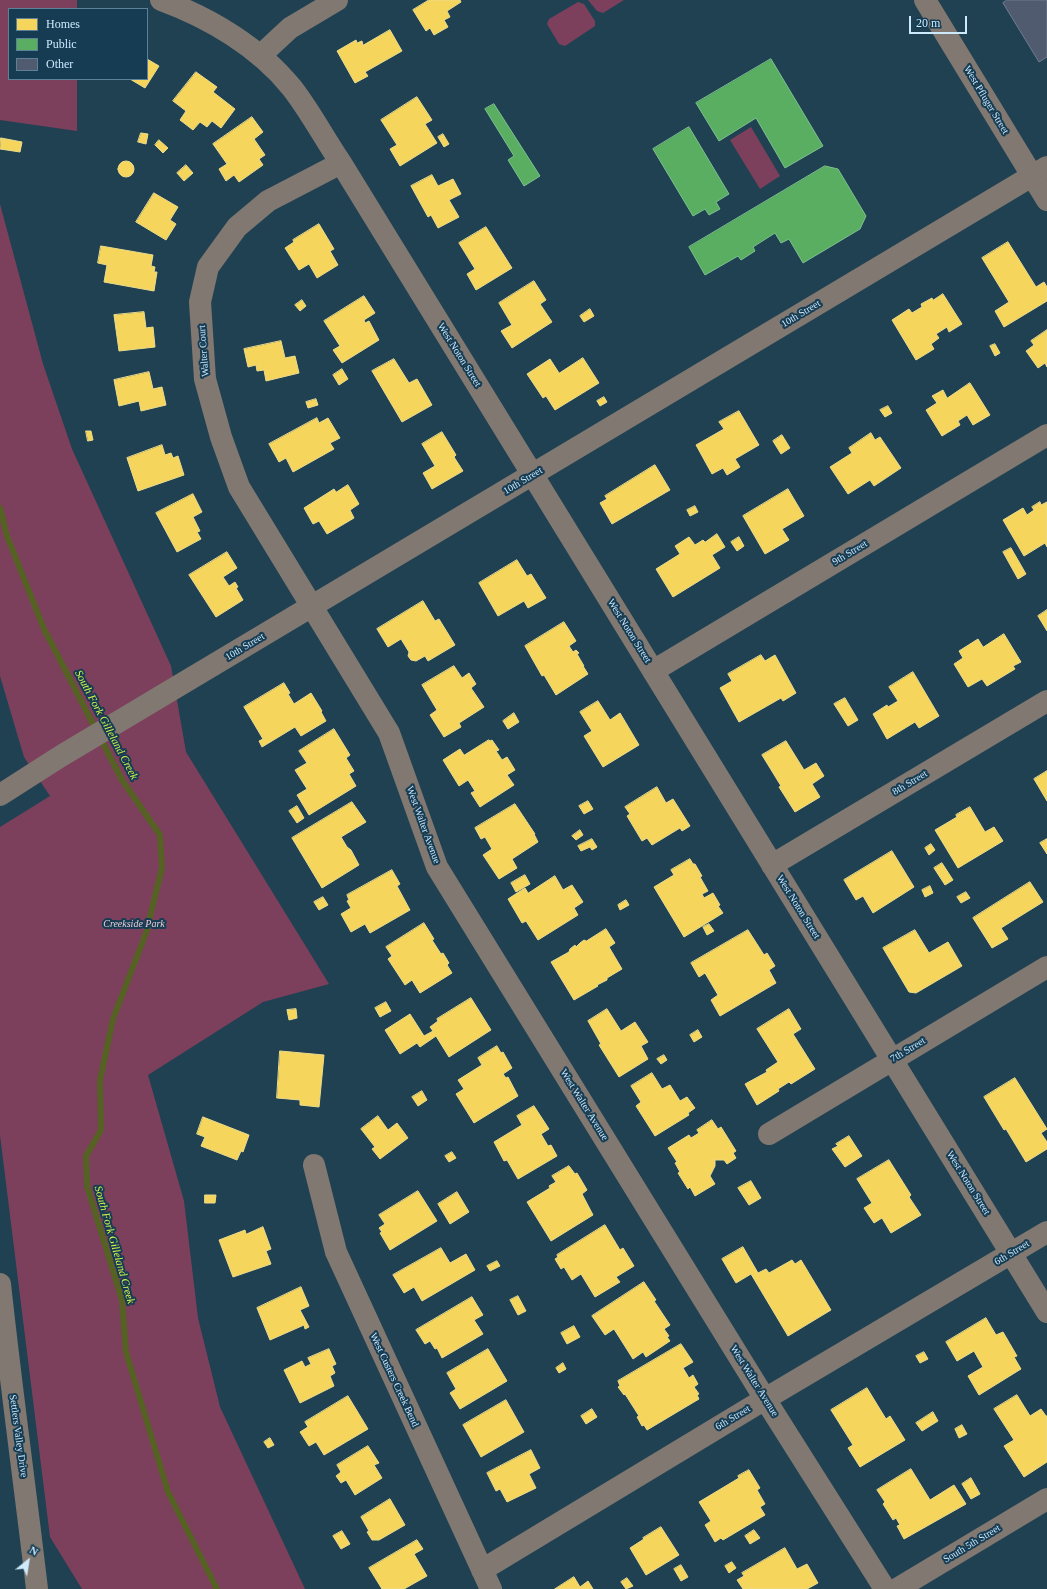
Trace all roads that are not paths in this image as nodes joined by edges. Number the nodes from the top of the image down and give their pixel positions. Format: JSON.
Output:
{"nodes":[{"id":1,"x":161,"y":0,"type":"edge"},
{"id":2,"x":337,"y":0,"type":"edge"},
{"id":3,"x":925,"y":0,"type":"edge"},
{"id":4,"x":261,"y":56,"type":"junction"},
{"id":5,"x":341,"y":163,"type":"junction"},
{"id":6,"x":1040,"y":172,"type":"edge"},
{"id":7,"x":1047,"y":200,"type":"edge"},
{"id":8,"x":1047,"y":435,"type":"edge"},
{"id":9,"x":533,"y":475,"type":"junction"},
{"id":10,"x":312,"y":607,"type":"junction"},
{"id":11,"x":653,"y":671,"type":"junction"},
{"id":12,"x":1047,"y":701,"type":"edge"},
{"id":13,"x":0,"y":795,"type":"edge"},
{"id":14,"x":772,"y":865,"type":"junction"},
{"id":15,"x":1047,"y":967,"type":"edge"},
{"id":16,"x":892,"y":1060,"type":"junction"},
{"id":17,"x":769,"y":1134,"type":"dead end"},
{"id":18,"x":314,"y":1165,"type":"dead end"},
{"id":19,"x":1047,"y":1232,"type":"edge"},
{"id":20,"x":1011,"y":1254,"type":"junction"},
{"id":21,"x":0,"y":1284,"type":"edge"},
{"id":22,"x":1047,"y":1312,"type":"edge"},
{"id":23,"x":6,"y":1390,"type":"edge"},
{"id":24,"x":765,"y":1399,"type":"junction"},
{"id":25,"x":1047,"y":1499,"type":"edge"},
{"id":26,"x":482,"y":1570,"type":"junction"},
{"id":27,"x":37,"y":1589,"type":"edge"},
{"id":28,"x":491,"y":1589,"type":"edge"},
{"id":29,"x":885,"y":1589,"type":"edge"},
{"id":30,"x":897,"y":1589,"type":"edge"}],
"edges":[{"from":1,"to":4,"type":"street","name":"West Noton Street"},
{"from":2,"to":4,"type":"street"},
{"from":3,"to":6,"type":"street","name":"West Pfluger Street"},
{"from":4,"to":5,"type":"street","name":"West Noton Street"},
{"from":5,"to":9,"type":"street","name":"West Noton Street"},
{"from":5,"to":10,"type":"street","name":"Walter Court"},
{"from":6,"to":7,"type":"street","name":"West Pfluger Street"},
{"from":6,"to":9,"type":"street","name":"10th Street"},
{"from":8,"to":11,"type":"street","name":"9th Street"},
{"from":9,"to":10,"type":"street","name":"10th Street"},
{"from":9,"to":11,"type":"street","name":"West Noton Street"},
{"from":10,"to":13,"type":"street","name":"10th Street"},
{"from":10,"to":24,"type":"street","name":"West Walter Avenue"},
{"from":11,"to":14,"type":"street","name":"West Noton Street"},
{"from":12,"to":14,"type":"street","name":"8th Street"},
{"from":14,"to":16,"type":"street","name":"West Noton Street"},
{"from":15,"to":16,"type":"street","name":"7th Street"},
{"from":16,"to":17,"type":"street","name":"7th Street"},
{"from":16,"to":20,"type":"street","name":"West Noton Street"},
{"from":18,"to":26,"type":"street","name":"West Custers Creek Bend"},
{"from":19,"to":20,"type":"street","name":"6th Street"},
{"from":20,"to":22,"type":"street","name":"West Noton Street"},
{"from":20,"to":24,"type":"street","name":"6th Street"},
{"from":21,"to":23,"type":"street","name":"Settlers Valley Drive"},
{"from":23,"to":27,"type":"street","name":"Settlers Valley Drive"},
{"from":24,"to":26,"type":"street","name":"6th Street"},
{"from":24,"to":29,"type":"street","name":"West Walter Avenue"},
{"from":25,"to":30,"type":"street","name":"South 5th Street"},
{"from":26,"to":28,"type":"street","name":"West Custers Creek Bend"}]}
